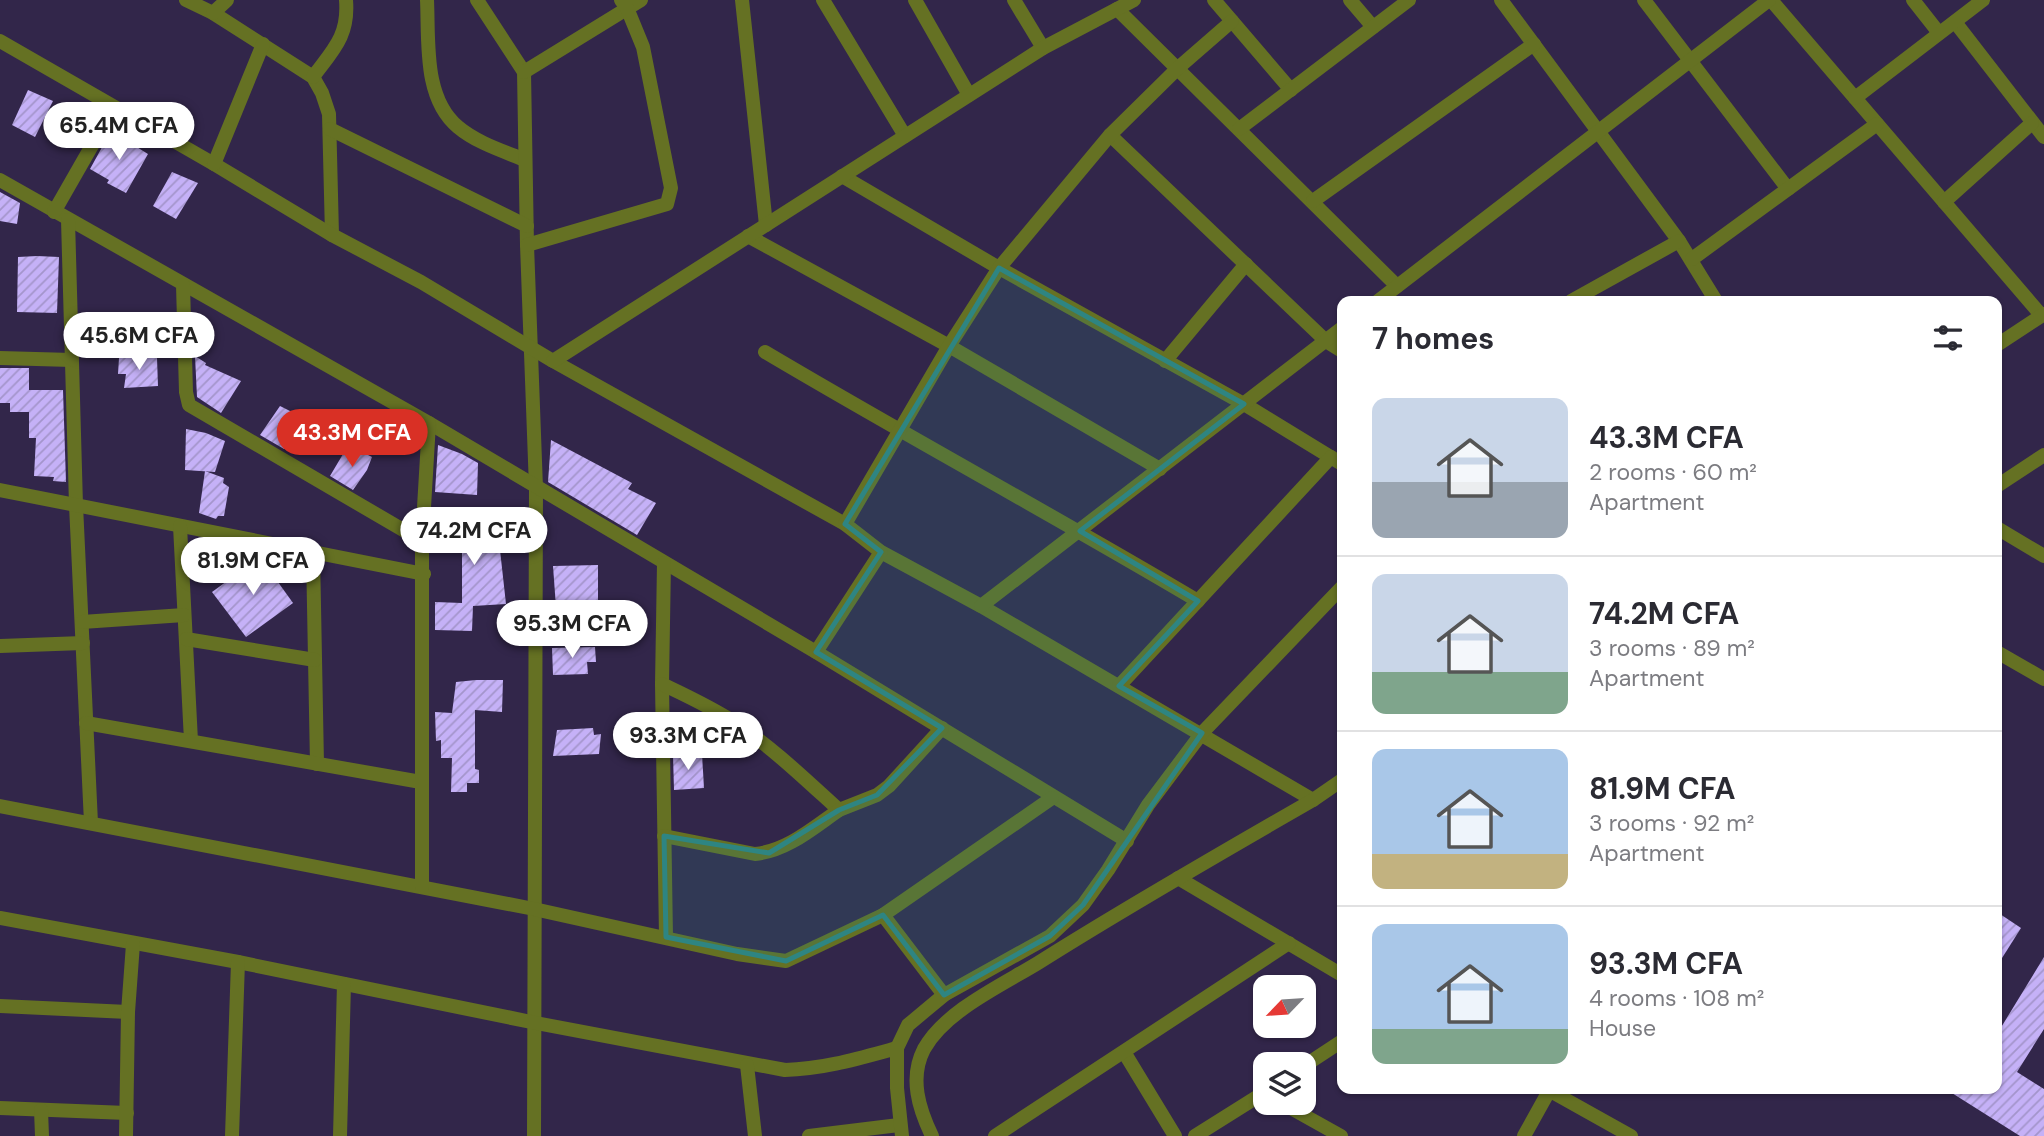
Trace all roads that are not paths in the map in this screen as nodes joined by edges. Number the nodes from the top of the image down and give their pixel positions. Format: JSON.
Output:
{"nodes":[{"id":1,"x":186,"y":0,"type":"edge"},
{"id":2,"x":228,"y":0,"type":"edge"},
{"id":3,"x":346,"y":0,"type":"edge"},
{"id":4,"x":427,"y":0,"type":"edge"},
{"id":5,"x":477,"y":0,"type":"edge"},
{"id":6,"x":641,"y":0,"type":"edge"},
{"id":7,"x":742,"y":0,"type":"edge"},
{"id":8,"x":823,"y":0,"type":"edge"},
{"id":9,"x":915,"y":0,"type":"edge"},
{"id":10,"x":1014,"y":0,"type":"edge"},
{"id":11,"x":1133,"y":0,"type":"edge"},
{"id":12,"x":1214,"y":0,"type":"edge"},
{"id":13,"x":1350,"y":0,"type":"edge"},
{"id":14,"x":1409,"y":0,"type":"edge"},
{"id":15,"x":1501,"y":0,"type":"edge"},
{"id":16,"x":1644,"y":0,"type":"edge"},
{"id":17,"x":1770,"y":0,"type":"edge"},
{"id":18,"x":1913,"y":0,"type":"edge"},
{"id":19,"x":1983,"y":0,"type":"edge"},
{"id":20,"x":624,"y":4,"type":"edge"},
{"id":21,"x":1117,"y":9,"type":"junction"},
{"id":22,"x":213,"y":13,"type":"junction"},
{"id":23,"x":1232,"y":21,"type":"junction"},
{"id":24,"x":1955,"y":22,"type":"junction"},
{"id":25,"x":1373,"y":27,"type":"junction"},
{"id":26,"x":1939,"y":33,"type":"junction"},
{"id":27,"x":0,"y":41,"type":"edge"},
{"id":28,"x":263,"y":44,"type":"junction"},
{"id":29,"x":1534,"y":44,"type":"junction"},
{"id":30,"x":1043,"y":48,"type":"junction"},
{"id":31,"x":1690,"y":61,"type":"junction"},
{"id":32,"x":1178,"y":68,"type":"junction"},
{"id":33,"x":524,"y":72,"type":"junction"},
{"id":34,"x":313,"y":77,"type":"junction"},
{"id":35,"x":1291,"y":90,"type":"junction"},
{"id":36,"x":969,"y":95,"type":"junction"},
{"id":37,"x":1855,"y":98,"type":"junction"},
{"id":38,"x":114,"y":107,"type":"junction"},
{"id":39,"x":2032,"y":123,"type":"junction"},
{"id":40,"x":1877,"y":124,"type":"junction"},
{"id":41,"x":1239,"y":128,"type":"junction"},
{"id":42,"x":330,"y":129,"type":"junction"},
{"id":43,"x":1599,"y":131,"type":"junction"},
{"id":44,"x":1111,"y":135,"type":"junction"},
{"id":45,"x":905,"y":136,"type":"junction"},
{"id":46,"x":2044,"y":137,"type":"edge"},
{"id":47,"x":525,"y":160,"type":"junction"},
{"id":48,"x":214,"y":164,"type":"junction"},
{"id":49,"x":842,"y":176,"type":"junction"},
{"id":50,"x":0,"y":180,"type":"edge"},
{"id":51,"x":1788,"y":189,"type":"junction"},
{"id":52,"x":1313,"y":201,"type":"junction"},
{"id":53,"x":1944,"y":202,"type":"junction"},
{"id":54,"x":54,"y":212,"type":"junction"},
{"id":55,"x":68,"y":220,"type":"junction"},
{"id":56,"x":766,"y":225,"type":"junction"},
{"id":57,"x":527,"y":226,"type":"junction"},
{"id":58,"x":332,"y":235,"type":"junction"},
{"id":59,"x":748,"y":236,"type":"junction"},
{"id":60,"x":1679,"y":241,"type":"junction"},
{"id":61,"x":527,"y":244,"type":"junction"},
{"id":62,"x":1692,"y":259,"type":"junction"},
{"id":63,"x":1246,"y":264,"type":"junction"},
{"id":64,"x":999,"y":268,"type":"junction"},
{"id":65,"x":183,"y":285,"type":"junction"},
{"id":66,"x":1397,"y":286,"type":"junction"},
{"id":67,"x":1384,"y":296,"type":"edge"},
{"id":68,"x":1581,"y":296,"type":"edge"},
{"id":69,"x":1713,"y":296,"type":"edge"},
{"id":70,"x":2043,"y":315,"type":"edge"},
{"id":71,"x":1337,"y":332,"type":"edge"},
{"id":72,"x":1326,"y":341,"type":"junction"},
{"id":73,"x":2002,"y":342,"type":"edge"},
{"id":74,"x":948,"y":346,"type":"junction"},
{"id":75,"x":531,"y":347,"type":"junction"},
{"id":76,"x":1337,"y":348,"type":"edge"},
{"id":77,"x":765,"y":352,"type":"dead end"},
{"id":78,"x":0,"y":358,"type":"edge"},
{"id":79,"x":72,"y":360,"type":"junction"},
{"id":80,"x":553,"y":361,"type":"junction"},
{"id":81,"x":1165,"y":361,"type":"junction"},
{"id":82,"x":1244,"y":404,"type":"junction"},
{"id":83,"x":429,"y":423,"type":"junction"},
{"id":84,"x":900,"y":432,"type":"junction"},
{"id":85,"x":2044,"y":455,"type":"edge"},
{"id":86,"x":1336,"y":460,"type":"edge"},
{"id":87,"x":1160,"y":469,"type":"junction"},
{"id":88,"x":2002,"y":483,"type":"edge"},
{"id":89,"x":536,"y":488,"type":"junction"},
{"id":90,"x":0,"y":490,"type":"edge"},
{"id":91,"x":76,"y":505,"type":"junction"},
{"id":92,"x":845,"y":524,"type":"junction"},
{"id":93,"x":180,"y":526,"type":"junction"},
{"id":94,"x":1080,"y":531,"type":"junction"},
{"id":95,"x":2002,"y":531,"type":"edge"},
{"id":96,"x":422,"y":541,"type":"junction"},
{"id":97,"x":881,"y":552,"type":"junction"},
{"id":98,"x":313,"y":554,"type":"junction"},
{"id":99,"x":2044,"y":556,"type":"edge"},
{"id":100,"x":664,"y":563,"type":"junction"},
{"id":101,"x":424,"y":574,"type":"junction"},
{"id":102,"x":1337,"y":592,"type":"edge"},
{"id":103,"x":1198,"y":601,"type":"junction"},
{"id":104,"x":981,"y":606,"type":"junction"},
{"id":105,"x":184,"y":615,"type":"junction"},
{"id":106,"x":82,"y":622,"type":"junction"},
{"id":107,"x":186,"y":639,"type":"junction"},
{"id":108,"x":83,"y":643,"type":"junction"},
{"id":109,"x":0,"y":646,"type":"edge"},
{"id":110,"x":816,"y":652,"type":"junction"},
{"id":111,"x":2002,"y":655,"type":"edge"},
{"id":112,"x":315,"y":660,"type":"junction"},
{"id":113,"x":2044,"y":679,"type":"edge"},
{"id":114,"x":662,"y":684,"type":"junction"},
{"id":115,"x":1119,"y":686,"type":"junction"},
{"id":116,"x":86,"y":723,"type":"junction"},
{"id":117,"x":942,"y":728,"type":"junction"},
{"id":118,"x":1202,"y":733,"type":"junction"},
{"id":119,"x":191,"y":741,"type":"junction"},
{"id":120,"x":317,"y":764,"type":"junction"},
{"id":121,"x":421,"y":782,"type":"junction"},
{"id":122,"x":1337,"y":783,"type":"edge"},
{"id":123,"x":1052,"y":798,"type":"junction"},
{"id":124,"x":1313,"y":800,"type":"junction"},
{"id":125,"x":0,"y":806,"type":"edge"},
{"id":126,"x":839,"y":810,"type":"junction"},
{"id":127,"x":91,"y":823,"type":"junction"},
{"id":128,"x":664,"y":836,"type":"junction"},
{"id":129,"x":1127,"y":841,"type":"junction"},
{"id":130,"x":1178,"y":878,"type":"junction"},
{"id":131,"x":422,"y":887,"type":"junction"},
{"id":132,"x":534,"y":909,"type":"junction"},
{"id":133,"x":883,"y":915,"type":"junction"},
{"id":134,"x":0,"y":918,"type":"edge"},
{"id":135,"x":666,"y":937,"type":"junction"},
{"id":136,"x":1289,"y":943,"type":"junction"},
{"id":137,"x":133,"y":944,"type":"junction"},
{"id":138,"x":238,"y":962,"type":"junction"},
{"id":139,"x":1337,"y":972,"type":"edge"},
{"id":140,"x":344,"y":984,"type":"junction"},
{"id":141,"x":944,"y":995,"type":"junction"},
{"id":142,"x":0,"y":1006,"type":"edge"},
{"id":143,"x":128,"y":1012,"type":"junction"},
{"id":144,"x":536,"y":1023,"type":"junction"},
{"id":145,"x":1337,"y":1044,"type":"edge"},
{"id":146,"x":897,"y":1048,"type":"junction"},
{"id":147,"x":1124,"y":1052,"type":"junction"},
{"id":148,"x":1316,"y":1058,"type":"edge"},
{"id":149,"x":747,"y":1065,"type":"junction"},
{"id":150,"x":1545,"y":1094,"type":"edge"},
{"id":151,"x":1554,"y":1094,"type":"edge"},
{"id":152,"x":1253,"y":1100,"type":"edge"},
{"id":153,"x":0,"y":1108,"type":"edge"},
{"id":154,"x":41,"y":1110,"type":"junction"},
{"id":155,"x":127,"y":1113,"type":"junction"},
{"id":156,"x":1303,"y":1115,"type":"edge"},
{"id":157,"x":901,"y":1130,"type":"edge"},
{"id":158,"x":535,"y":1135,"type":"edge"},
{"id":159,"x":42,"y":1136,"type":"edge"},
{"id":160,"x":126,"y":1136,"type":"edge"},
{"id":161,"x":232,"y":1136,"type":"edge"},
{"id":162,"x":340,"y":1136,"type":"edge"},
{"id":163,"x":755,"y":1136,"type":"edge"},
{"id":164,"x":809,"y":1136,"type":"edge"},
{"id":165,"x":932,"y":1136,"type":"edge"},
{"id":166,"x":995,"y":1136,"type":"edge"},
{"id":167,"x":1175,"y":1136,"type":"edge"},
{"id":168,"x":1195,"y":1136,"type":"edge"},
{"id":169,"x":1341,"y":1136,"type":"edge"},
{"id":170,"x":1524,"y":1136,"type":"edge"},
{"id":171,"x":1631,"y":1136,"type":"edge"}],
"edges":[{"from":1,"to":22,"type":"street"},
{"from":2,"to":22,"type":"street"},
{"from":3,"to":34,"type":"street"},
{"from":4,"to":47,"type":"street"},
{"from":5,"to":33,"type":"street"},
{"from":6,"to":20,"type":"street"},
{"from":7,"to":56,"type":"street"},
{"from":8,"to":45,"type":"street"},
{"from":9,"to":36,"type":"street"},
{"from":10,"to":30,"type":"street"},
{"from":11,"to":21,"type":"street"},
{"from":12,"to":23,"type":"street"},
{"from":13,"to":25,"type":"street"},
{"from":14,"to":25,"type":"street"},
{"from":15,"to":29,"type":"street"},
{"from":16,"to":31,"type":"street"},
{"from":17,"to":31,"type":"street"},
{"from":17,"to":37,"type":"street"},
{"from":18,"to":26,"type":"street"},
{"from":19,"to":24,"type":"street"},
{"from":20,"to":33,"type":"street"},
{"from":20,"to":61,"type":"street"},
{"from":21,"to":30,"type":"street"},
{"from":21,"to":32,"type":"street"},
{"from":22,"to":28,"type":"street"},
{"from":23,"to":32,"type":"street"},
{"from":23,"to":35,"type":"street"},
{"from":24,"to":26,"type":"street"},
{"from":24,"to":39,"type":"street"},
{"from":25,"to":35,"type":"street"},
{"from":26,"to":37,"type":"street"},
{"from":27,"to":38,"type":"street"},
{"from":28,"to":34,"type":"street"},
{"from":28,"to":48,"type":"street"},
{"from":29,"to":43,"type":"street"},
{"from":29,"to":52,"type":"street"},
{"from":30,"to":36,"type":"street"},
{"from":31,"to":43,"type":"street"},
{"from":31,"to":51,"type":"street"},
{"from":32,"to":41,"type":"street"},
{"from":32,"to":44,"type":"street"},
{"from":33,"to":47,"type":"street"},
{"from":34,"to":42,"type":"street"},
{"from":35,"to":41,"type":"street"},
{"from":36,"to":45,"type":"street"},
{"from":37,"to":40,"type":"street"},
{"from":38,"to":48,"type":"street"},
{"from":38,"to":54,"type":"street"},
{"from":39,"to":46,"type":"street"},
{"from":39,"to":53,"type":"street"},
{"from":40,"to":51,"type":"street"},
{"from":40,"to":53,"type":"street"},
{"from":41,"to":52,"type":"street"},
{"from":42,"to":57,"type":"street"},
{"from":42,"to":58,"type":"street"},
{"from":43,"to":60,"type":"street"},
{"from":43,"to":66,"type":"street"},
{"from":44,"to":63,"type":"street"},
{"from":44,"to":64,"type":"street"},
{"from":45,"to":49,"type":"street"},
{"from":47,"to":57,"type":"street"},
{"from":48,"to":58,"type":"street"},
{"from":49,"to":56,"type":"street"},
{"from":49,"to":64,"type":"street"},
{"from":50,"to":54,"type":"street"},
{"from":51,"to":62,"type":"street"},
{"from":52,"to":66,"type":"street"},
{"from":53,"to":70,"type":"street"},
{"from":54,"to":55,"type":"street"},
{"from":55,"to":65,"type":"street"},
{"from":55,"to":79,"type":"street"},
{"from":56,"to":59,"type":"street"},
{"from":57,"to":61,"type":"street"},
{"from":58,"to":75,"type":"street"},
{"from":59,"to":74,"type":"street"},
{"from":59,"to":80,"type":"street"},
{"from":60,"to":62,"type":"street"},
{"from":60,"to":68,"type":"street"},
{"from":61,"to":75,"type":"street"},
{"from":62,"to":69,"type":"street"},
{"from":63,"to":72,"type":"street"},
{"from":63,"to":81,"type":"street"},
{"from":64,"to":74,"type":"street"},
{"from":64,"to":81,"type":"street"},
{"from":65,"to":83,"type":"street"},
{"from":65,"to":96,"type":"street"},
{"from":66,"to":67,"type":"street"},
{"from":70,"to":73,"type":"street"},
{"from":71,"to":72,"type":"street"},
{"from":72,"to":76,"type":"street"},
{"from":72,"to":82,"type":"street"},
{"from":74,"to":84,"type":"street"},
{"from":74,"to":87,"type":"street"},
{"from":75,"to":80,"type":"street"},
{"from":75,"to":89,"type":"street"},
{"from":77,"to":84,"type":"street"},
{"from":78,"to":79,"type":"street"},
{"from":79,"to":91,"type":"street"},
{"from":80,"to":92,"type":"street"},
{"from":81,"to":82,"type":"street"},
{"from":82,"to":86,"type":"street"},
{"from":82,"to":87,"type":"street"},
{"from":83,"to":89,"type":"street"},
{"from":83,"to":96,"type":"street"},
{"from":84,"to":92,"type":"street"},
{"from":84,"to":94,"type":"street"},
{"from":85,"to":88,"type":"street"},
{"from":86,"to":103,"type":"street"},
{"from":87,"to":94,"type":"street"},
{"from":89,"to":100,"type":"street"},
{"from":89,"to":132,"type":"street"},
{"from":90,"to":91,"type":"street"},
{"from":91,"to":93,"type":"street"},
{"from":91,"to":106,"type":"street"},
{"from":92,"to":97,"type":"street"},
{"from":93,"to":98,"type":"street"},
{"from":93,"to":105,"type":"street"},
{"from":94,"to":103,"type":"street"},
{"from":94,"to":104,"type":"street"},
{"from":95,"to":99,"type":"street"},
{"from":96,"to":101,"type":"street"},
{"from":97,"to":104,"type":"street"},
{"from":97,"to":110,"type":"street"},
{"from":98,"to":101,"type":"street"},
{"from":98,"to":112,"type":"street"},
{"from":100,"to":110,"type":"street"},
{"from":100,"to":114,"type":"street"},
{"from":101,"to":121,"type":"street"},
{"from":102,"to":118,"type":"street"},
{"from":103,"to":115,"type":"street"},
{"from":104,"to":115,"type":"street"},
{"from":105,"to":106,"type":"street"},
{"from":105,"to":107,"type":"street"},
{"from":106,"to":108,"type":"street"},
{"from":107,"to":112,"type":"street"},
{"from":107,"to":119,"type":"street"},
{"from":108,"to":109,"type":"street"},
{"from":108,"to":116,"type":"street"},
{"from":110,"to":117,"type":"street"},
{"from":111,"to":113,"type":"street"},
{"from":112,"to":120,"type":"street"},
{"from":114,"to":126,"type":"street"},
{"from":114,"to":128,"type":"street"},
{"from":115,"to":118,"type":"street"},
{"from":116,"to":119,"type":"street"},
{"from":116,"to":127,"type":"street"},
{"from":117,"to":123,"type":"street"},
{"from":117,"to":126,"type":"street"},
{"from":118,"to":124,"type":"street"},
{"from":118,"to":129,"type":"street"},
{"from":119,"to":120,"type":"street"},
{"from":120,"to":121,"type":"street"},
{"from":121,"to":131,"type":"street"},
{"from":122,"to":124,"type":"street"},
{"from":123,"to":129,"type":"street"},
{"from":123,"to":133,"type":"street"},
{"from":124,"to":130,"type":"street"},
{"from":125,"to":127,"type":"street"},
{"from":126,"to":128,"type":"street"},
{"from":127,"to":131,"type":"street"},
{"from":128,"to":135,"type":"street"},
{"from":129,"to":141,"type":"street"},
{"from":130,"to":136,"type":"street"},
{"from":130,"to":165,"type":"street"},
{"from":131,"to":132,"type":"street"},
{"from":132,"to":135,"type":"street"},
{"from":132,"to":144,"type":"street"},
{"from":133,"to":135,"type":"street"},
{"from":133,"to":141,"type":"street"},
{"from":134,"to":137,"type":"street"},
{"from":136,"to":139,"type":"street"},
{"from":136,"to":147,"type":"street"},
{"from":137,"to":138,"type":"street"},
{"from":137,"to":143,"type":"street"},
{"from":138,"to":140,"type":"street"},
{"from":138,"to":161,"type":"street"},
{"from":140,"to":144,"type":"street"},
{"from":140,"to":162,"type":"street"},
{"from":141,"to":146,"type":"street"},
{"from":142,"to":143,"type":"street"},
{"from":143,"to":155,"type":"street"},
{"from":144,"to":149,"type":"street"},
{"from":144,"to":158,"type":"street"},
{"from":145,"to":148,"type":"street"},
{"from":146,"to":149,"type":"street"},
{"from":146,"to":157,"type":"street"},
{"from":147,"to":166,"type":"street"},
{"from":147,"to":167,"type":"street"},
{"from":149,"to":163,"type":"street"},
{"from":150,"to":170,"type":"street"},
{"from":151,"to":171,"type":"street"},
{"from":152,"to":168,"type":"street"},
{"from":153,"to":154,"type":"street"},
{"from":154,"to":155,"type":"street"},
{"from":154,"to":159,"type":"street"},
{"from":155,"to":160,"type":"street"},
{"from":156,"to":169,"type":"street"},
{"from":157,"to":164,"type":"street"}]}
